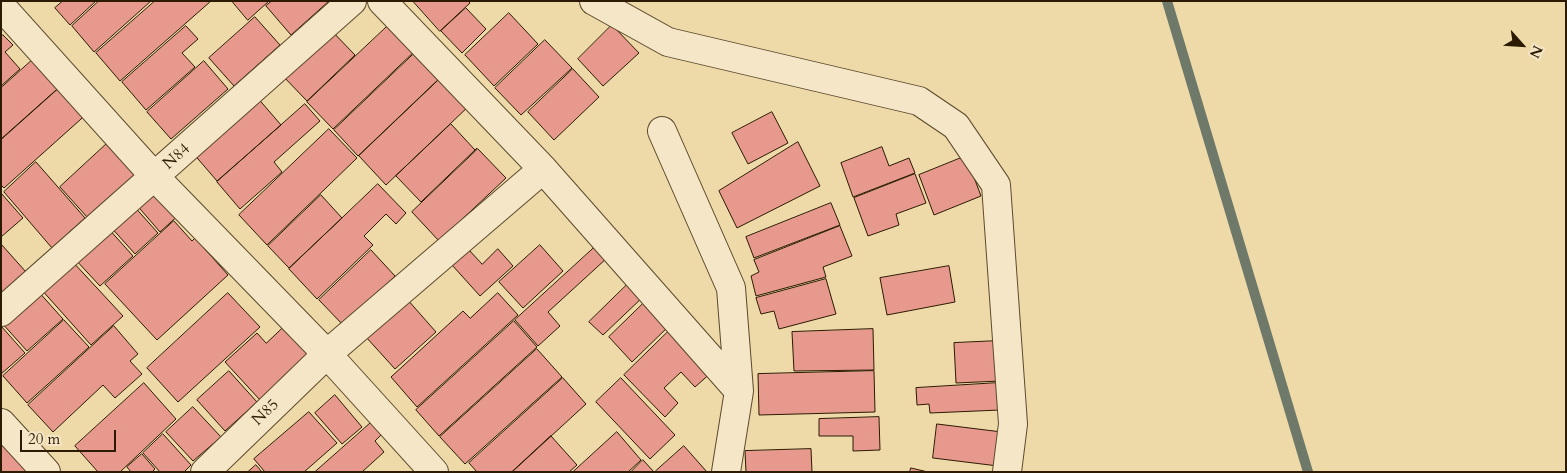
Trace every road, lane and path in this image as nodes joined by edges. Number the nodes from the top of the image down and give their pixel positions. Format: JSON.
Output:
{"nodes":[{"id":1,"x":352,"y":1,"type":"edge"},
{"id":2,"x":382,"y":1,"type":"edge"},
{"id":3,"x":594,"y":1,"type":"edge"},
{"id":4,"x":1,"y":6,"type":"edge"},
{"id":5,"x":662,"y":131,"type":"dead end"},
{"id":6,"x":543,"y":170,"type":"junction"},
{"id":7,"x":154,"y":178,"type":"junction"},
{"id":8,"x":1,"y":312,"type":"edge"},
{"id":9,"x":327,"y":354,"type":"junction"},
{"id":10,"x":739,"y":391,"type":"junction"},
{"id":11,"x":1,"y":423,"type":"edge"},
{"id":12,"x":46,"y":472,"type":"edge"},
{"id":13,"x":205,"y":472,"type":"edge"},
{"id":14,"x":434,"y":472,"type":"edge"},
{"id":15,"x":726,"y":472,"type":"edge"},
{"id":16,"x":1007,"y":472,"type":"edge"}],
"edges":[{"from":1,"to":7,"type":"street","name":"N84"},
{"from":2,"to":6,"type":"street"},
{"from":3,"to":16,"type":"street"},
{"from":4,"to":7,"type":"street"},
{"from":5,"to":10,"type":"street"},
{"from":6,"to":9,"type":"street","name":"N85"},
{"from":6,"to":10,"type":"street"},
{"from":7,"to":8,"type":"street","name":"N84"},
{"from":7,"to":9,"type":"street"},
{"from":9,"to":13,"type":"street","name":"N85"},
{"from":9,"to":14,"type":"street"},
{"from":10,"to":15,"type":"street"},
{"from":11,"to":12,"type":"street"}]}
